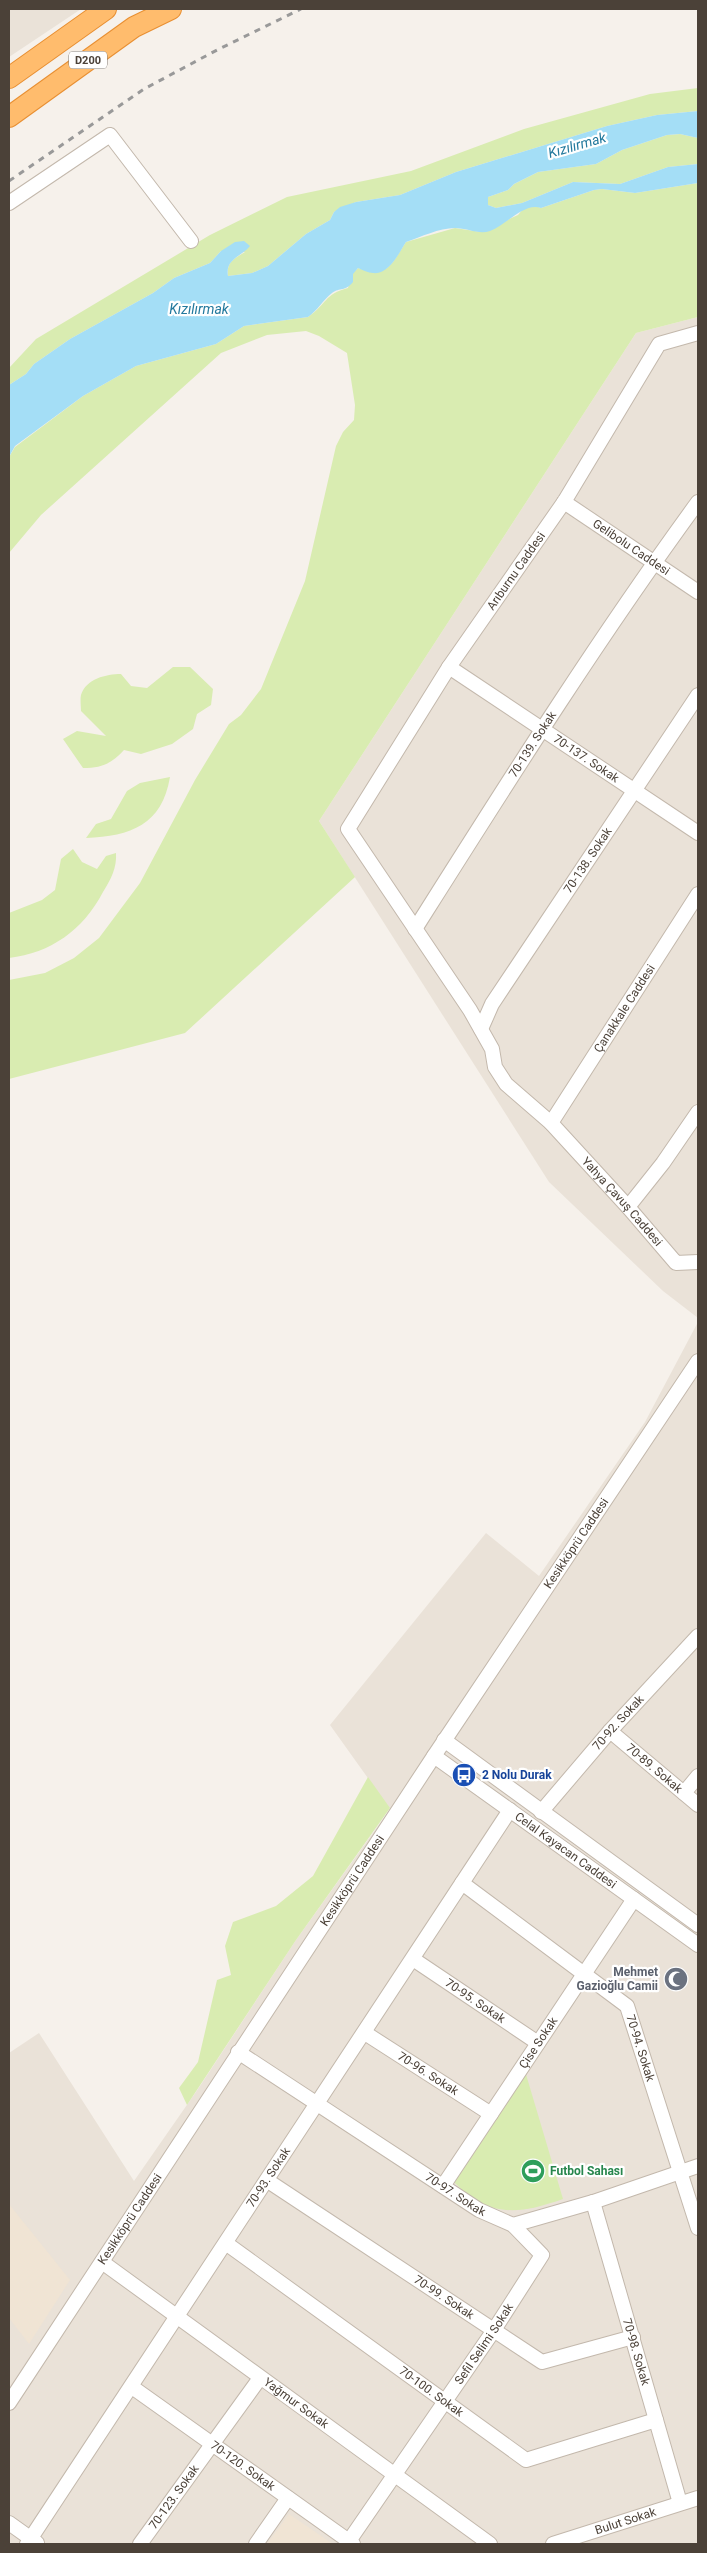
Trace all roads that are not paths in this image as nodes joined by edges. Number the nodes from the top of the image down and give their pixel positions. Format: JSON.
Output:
{"nodes":[{"id":1,"x":106,"y":9,"type":"edge"},
{"id":2,"x":172,"y":9,"type":"edge"},
{"id":3,"x":9,"y":78,"type":"edge"},
{"id":4,"x":9,"y":117,"type":"edge"},
{"id":5,"x":9,"y":203,"type":"edge"},
{"id":6,"x":191,"y":241,"type":"dead end"},
{"id":7,"x":698,"y":333,"type":"edge"},
{"id":8,"x":564,"y":502,"type":"junction"},
{"id":9,"x":698,"y":502,"type":"edge"},
{"id":10,"x":654,"y":562,"type":"junction"},
{"id":11,"x":698,"y":592,"type":"edge"},
{"id":12,"x":449,"y":667,"type":"junction"},
{"id":13,"x":698,"y":695,"type":"edge"},
{"id":14,"x":542,"y":728,"type":"junction"},
{"id":15,"x":634,"y":790,"type":"junction"},
{"id":16,"x":348,"y":829,"type":"joint"},
{"id":17,"x":698,"y":833,"type":"edge"},
{"id":18,"x":698,"y":894,"type":"edge"},
{"id":19,"x":415,"y":929,"type":"junction"},
{"id":20,"x":480,"y":1029,"type":"junction"},
{"id":21,"x":698,"y":1112,"type":"edge"},
{"id":22,"x":551,"y":1124,"type":"junction"},
{"id":23,"x":628,"y":1207,"type":"junction"},
{"id":24,"x":698,"y":1262,"type":"edge"},
{"id":25,"x":698,"y":1361,"type":"edge"},
{"id":26,"x":698,"y":1636,"type":"edge"},
{"id":27,"x":610,"y":1731,"type":"junction"},
{"id":28,"x":444,"y":1740,"type":"junction"},
{"id":29,"x":434,"y":1756,"type":"junction"},
{"id":30,"x":698,"y":1776,"type":"edge"},
{"id":31,"x":684,"y":1792,"type":"junction"},
{"id":32,"x":698,"y":1805,"type":"edge"},
{"id":33,"x":510,"y":1810,"type":"junction"},
{"id":34,"x":541,"y":1812,"type":"junction"},
{"id":35,"x":462,"y":1884,"type":"junction"},
{"id":36,"x":634,"y":1899,"type":"junction"},
{"id":37,"x":698,"y":1925,"type":"edge"},
{"id":38,"x":698,"y":1945,"type":"edge"},
{"id":39,"x":413,"y":1959,"type":"junction"},
{"id":40,"x":585,"y":1973,"type":"junction"},
{"id":41,"x":364,"y":2033,"type":"junction"},
{"id":42,"x":538,"y":2043,"type":"junction"},
{"id":43,"x":238,"y":2052,"type":"junction"},
{"id":44,"x":318,"y":2104,"type":"junction"},
{"id":45,"x":491,"y":2114,"type":"junction"},
{"id":46,"x":698,"y":2166,"type":"edge"},
{"id":47,"x":681,"y":2171,"type":"junction"},
{"id":48,"x":268,"y":2180,"type":"junction"},
{"id":49,"x":443,"y":2186,"type":"junction"},
{"id":50,"x":593,"y":2202,"type":"junction"},
{"id":51,"x":513,"y":2225,"type":"junction"},
{"id":52,"x":698,"y":2228,"type":"edge"},
{"id":53,"x":227,"y":2244,"type":"junction"},
{"id":54,"x":102,"y":2262,"type":"junction"},
{"id":55,"x":178,"y":2318,"type":"junction"},
{"id":56,"x":494,"y":2330,"type":"junction"},
{"id":57,"x":633,"y":2337,"type":"junction"},
{"id":58,"x":260,"y":2378,"type":"junction"},
{"id":59,"x":132,"y":2387,"type":"junction"},
{"id":60,"x":446,"y":2401,"type":"junction"},
{"id":61,"x":9,"y":2403,"type":"edge"},
{"id":62,"x":656,"y":2420,"type":"junction"},
{"id":63,"x":212,"y":2444,"type":"junction"},
{"id":64,"x":396,"y":2476,"type":"junction"},
{"id":65,"x":288,"y":2498,"type":"junction"},
{"id":66,"x":698,"y":2498,"type":"edge"},
{"id":67,"x":680,"y":2503,"type":"junction"},
{"id":68,"x":9,"y":2523,"type":"edge"},
{"id":69,"x":32,"y":2542,"type":"edge"},
{"id":70,"x":351,"y":2543,"type":"edge"},
{"id":71,"x":140,"y":2544,"type":"edge"},
{"id":72,"x":256,"y":2544,"type":"edge"},
{"id":73,"x":490,"y":2544,"type":"edge"},
{"id":74,"x":553,"y":2544,"type":"edge"}],
"edges":[{"from":1,"to":3,"type":"highway","number":"D200"},
{"from":2,"to":4,"type":"highway","number":"D200"},
{"from":5,"to":6,"type":"street"},
{"from":7,"to":8,"type":"street","name":"Arıburnu Caddesi"},
{"from":8,"to":10,"type":"street","name":"Gelibolu Caddesi"},
{"from":8,"to":12,"type":"street","name":"Arıburnu Caddesi"},
{"from":9,"to":10,"type":"street","name":"70-139. Sokak"},
{"from":10,"to":11,"type":"street","name":"Gelibolu Caddesi"},
{"from":10,"to":14,"type":"street","name":"70-139. Sokak"},
{"from":12,"to":14,"type":"street","name":"70-137. Sokak"},
{"from":12,"to":16,"type":"street","name":"Arıburnu Caddesi"},
{"from":13,"to":15,"type":"street","name":"70-138. Sokak"},
{"from":14,"to":15,"type":"street","name":"70-137. Sokak"},
{"from":14,"to":19,"type":"street","name":"70-139. Sokak"},
{"from":15,"to":17,"type":"street","name":"70-137. Sokak"},
{"from":15,"to":20,"type":"street","name":"70-138. Sokak"},
{"from":16,"to":19,"type":"street","name":"Yahya Çavuş Caddesi"},
{"from":18,"to":22,"type":"street","name":"Çanakkale Caddesi"},
{"from":19,"to":20,"type":"street","name":"Yahya Çavuş Caddesi"},
{"from":20,"to":22,"type":"street","name":"Yahya Çavuş Caddesi"},
{"from":21,"to":23,"type":"street"},
{"from":22,"to":23,"type":"street","name":"Yahya Çavuş Caddesi"},
{"from":23,"to":24,"type":"street","name":"Yahya Çavuş Caddesi"},
{"from":25,"to":28,"type":"street","name":"Kesikköprü Caddesi"},
{"from":26,"to":27,"type":"street","name":"70-92. Sokak"},
{"from":27,"to":31,"type":"street","name":"70-89. Sokak"},
{"from":27,"to":34,"type":"street","name":"70-92. Sokak"},
{"from":28,"to":29,"type":"street","name":"Kesikköprü Caddesi"},
{"from":28,"to":34,"type":"street","name":"Celal Kayacan Caddesi"},
{"from":29,"to":33,"type":"street","name":"Celal Kayacan Caddesi"},
{"from":29,"to":43,"type":"street","name":"Kesikköprü Caddesi"},
{"from":30,"to":31,"type":"street"},
{"from":31,"to":32,"type":"street","name":"70-89. Sokak"},
{"from":33,"to":35,"type":"street","name":"70-93. Sokak"},
{"from":33,"to":36,"type":"street","name":"Celal Kayacan Caddesi"},
{"from":34,"to":37,"type":"street","name":"Celal Kayacan Caddesi"},
{"from":35,"to":39,"type":"street","name":"70-93. Sokak"},
{"from":35,"to":40,"type":"street","name":"70-94. Sokak"},
{"from":36,"to":38,"type":"street","name":"Celal Kayacan Caddesi"},
{"from":36,"to":40,"type":"street","name":"Çise Sokak"},
{"from":39,"to":41,"type":"street","name":"70-93. Sokak"},
{"from":39,"to":42,"type":"street","name":"70-95. Sokak"},
{"from":40,"to":42,"type":"street","name":"Çise Sokak"},
{"from":40,"to":47,"type":"street","name":"70-94. Sokak"},
{"from":41,"to":44,"type":"street","name":"70-93. Sokak"},
{"from":41,"to":45,"type":"street","name":"70-96. Sokak"},
{"from":42,"to":45,"type":"street","name":"Çise Sokak"},
{"from":43,"to":44,"type":"street","name":"70-97. Sokak"},
{"from":43,"to":54,"type":"street","name":"Kesikköprü Caddesi"},
{"from":44,"to":48,"type":"street","name":"70-93. Sokak"},
{"from":44,"to":49,"type":"street","name":"70-97. Sokak"},
{"from":45,"to":49,"type":"street","name":"Çise Sokak"},
{"from":46,"to":47,"type":"street"},
{"from":47,"to":50,"type":"street"},
{"from":47,"to":52,"type":"street","name":"70-94. Sokak"},
{"from":48,"to":53,"type":"street","name":"70-93. Sokak"},
{"from":48,"to":56,"type":"street","name":"70-99. Sokak"},
{"from":49,"to":51,"type":"street","name":"70-97. Sokak"},
{"from":50,"to":51,"type":"street"},
{"from":50,"to":57,"type":"street","name":"70-98. Sokak"},
{"from":51,"to":56,"type":"street","name":"Sefil Selimi Sokak"},
{"from":53,"to":55,"type":"street","name":"70-93. Sokak"},
{"from":53,"to":60,"type":"street","name":"70-100. Sokak"},
{"from":54,"to":55,"type":"street","name":"Yağmur Sokak"},
{"from":54,"to":61,"type":"street","name":"Kesikköprü Caddesi"},
{"from":55,"to":58,"type":"street","name":"Yağmur Sokak"},
{"from":55,"to":59,"type":"street","name":"70-93. Sokak"},
{"from":56,"to":57,"type":"street","name":"70-99. Sokak"},
{"from":56,"to":60,"type":"street","name":"Sefil Selimi Sokak"},
{"from":57,"to":62,"type":"street","name":"70-98. Sokak"},
{"from":58,"to":63,"type":"street","name":"70-123. Sokak"},
{"from":58,"to":64,"type":"street","name":"Yağmur Sokak"},
{"from":59,"to":63,"type":"street","name":"70-120. Sokak"},
{"from":59,"to":69,"type":"street","name":"70-93. Sokak"},
{"from":60,"to":62,"type":"street","name":"70-100. Sokak"},
{"from":60,"to":64,"type":"street","name":"Sefil Selimi Sokak"},
{"from":62,"to":67,"type":"street","name":"70-98. Sokak"},
{"from":63,"to":65,"type":"street","name":"70-120. Sokak"},
{"from":63,"to":71,"type":"street","name":"70-123. Sokak"},
{"from":64,"to":70,"type":"street","name":"Sefil Selimi Sokak"},
{"from":64,"to":73,"type":"street","name":"Yağmur Sokak"},
{"from":65,"to":70,"type":"street","name":"70-120. Sokak"},
{"from":65,"to":72,"type":"street"},
{"from":66,"to":67,"type":"street","name":"Bulut Sokak"},
{"from":67,"to":74,"type":"street","name":"Bulut Sokak"},
{"from":68,"to":69,"type":"street"}]}
